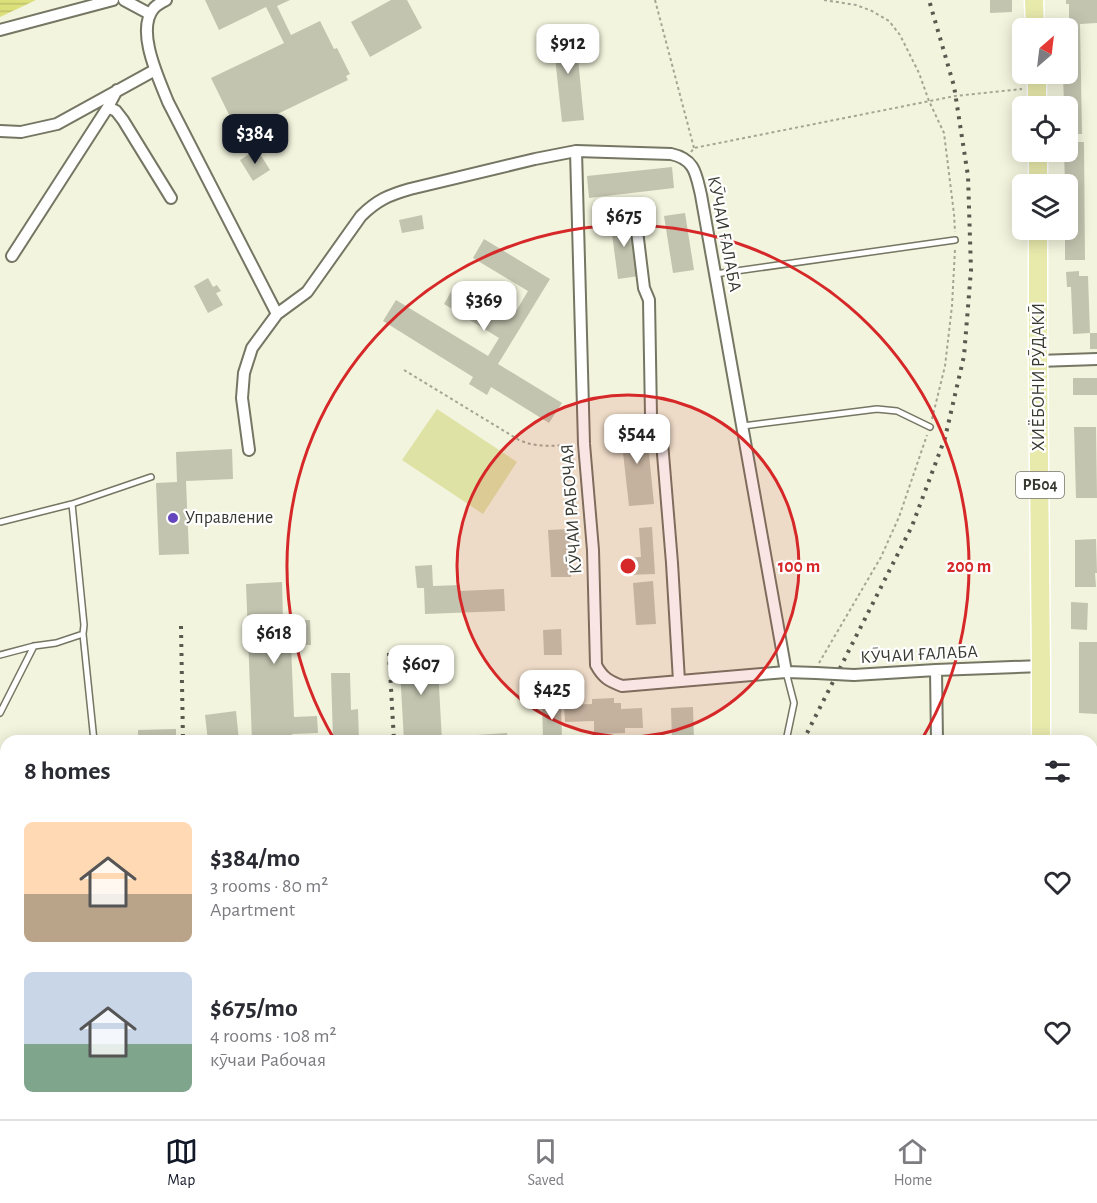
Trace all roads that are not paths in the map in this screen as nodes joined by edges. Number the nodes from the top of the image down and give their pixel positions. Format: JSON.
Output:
{"nodes":[{"id":1,"x":113,"y":0,"type":"edge"},
{"id":2,"x":124,"y":0,"type":"edge"},
{"id":3,"x":166,"y":0,"type":"edge"},
{"id":4,"x":1034,"y":0,"type":"edge"},
{"id":5,"x":150,"y":14,"type":"junction"},
{"id":6,"x":1035,"y":18,"type":"edge"},
{"id":7,"x":0,"y":30,"type":"edge"},
{"id":8,"x":155,"y":69,"type":"junction"},
{"id":9,"x":117,"y":90,"type":"junction"},
{"id":10,"x":108,"y":107,"type":"junction"},
{"id":11,"x":0,"y":131,"type":"edge"},
{"id":12,"x":576,"y":151,"type":"junction"},
{"id":13,"x":171,"y":198,"type":"dead end"},
{"id":14,"x":634,"y":206,"type":"dead end"},
{"id":15,"x":955,"y":240,"type":"road end"},
{"id":16,"x":1038,"y":240,"type":"edge"},
{"id":17,"x":12,"y":256,"type":"dead end"},
{"id":18,"x":715,"y":274,"type":"junction"},
{"id":19,"x":277,"y":314,"type":"junction"},
{"id":20,"x":1097,"y":359,"type":"edge"},
{"id":21,"x":1038,"y":361,"type":"junction"},
{"id":22,"x":743,"y":426,"type":"junction"},
{"id":23,"x":930,"y":427,"type":"road end"},
{"id":24,"x":249,"y":450,"type":"dead end"},
{"id":25,"x":151,"y":477,"type":"dead end"},
{"id":26,"x":72,"y":504,"type":"junction"},
{"id":27,"x":0,"y":522,"type":"edge"},
{"id":28,"x":84,"y":634,"type":"junction"},
{"id":29,"x":34,"y":646,"type":"junction"},
{"id":30,"x":0,"y":655,"type":"edge"},
{"id":31,"x":1041,"y":666,"type":"junction"},
{"id":32,"x":936,"y":670,"type":"junction"},
{"id":33,"x":786,"y":672,"type":"junction"},
{"id":34,"x":679,"y":681,"type":"junction"},
{"id":35,"x":0,"y":713,"type":"edge"},
{"id":36,"x":93,"y":735,"type":"edge"},
{"id":37,"x":787,"y":735,"type":"edge"},
{"id":38,"x":937,"y":735,"type":"edge"},
{"id":39,"x":1041,"y":735,"type":"edge"}],
"edges":[{"from":1,"to":7,"type":"street"},
{"from":2,"to":5,"type":"street"},
{"from":3,"to":5,"type":"street"},
{"from":4,"to":6,"type":"main road"},
{"from":5,"to":8,"type":"street"},
{"from":8,"to":9,"type":"street"},
{"from":8,"to":19,"type":"street"},
{"from":9,"to":10,"type":"street"},
{"from":9,"to":11,"type":"street"},
{"from":10,"to":13,"type":"street"},
{"from":10,"to":17,"type":"street"},
{"from":12,"to":18,"type":"street","name":"КӮЧАИ ҒАЛАБА"},
{"from":12,"to":19,"type":"street","name":"КӮЧАИ ҒАЛАБА"},
{"from":12,"to":34,"type":"street","name":"КӮЧАИ РАБОЧАЯ"},
{"from":14,"to":34,"type":"street"},
{"from":15,"to":18,"type":"lane"},
{"from":16,"to":21,"type":"main road","name":"ХИЁБОНИ РӮДАКӢ","number":"РБ04"},
{"from":18,"to":22,"type":"street","name":"КӮЧАИ ҒАЛАБА"},
{"from":19,"to":24,"type":"street","name":"КӮЧАИ ҒАЛАБА"},
{"from":20,"to":21,"type":"street"},
{"from":21,"to":31,"type":"main road","name":"ХИЁБОНИ РӮДАКӢ","number":"РБ04"},
{"from":22,"to":23,"type":"lane"},
{"from":22,"to":33,"type":"street","name":"КӮЧАИ ҒАЛАБА"},
{"from":25,"to":26,"type":"lane"},
{"from":26,"to":27,"type":"lane"},
{"from":26,"to":28,"type":"lane"},
{"from":28,"to":29,"type":"lane"},
{"from":28,"to":36,"type":"lane"},
{"from":29,"to":30,"type":"lane"},
{"from":29,"to":35,"type":"lane"},
{"from":31,"to":32,"type":"street","name":"КӮЧАИ ҒАЛАБА"},
{"from":31,"to":39,"type":"main road","name":"ХИЁБОНИ РӮДАКӢ","number":"РБ04"},
{"from":32,"to":33,"type":"street","name":"КӮЧАИ ҒАЛАБА","bridge":true},
{"from":32,"to":38,"type":"street"},
{"from":33,"to":34,"type":"street","name":"КӮЧАИ РАБОЧАЯ"},
{"from":33,"to":37,"type":"lane"}]}
